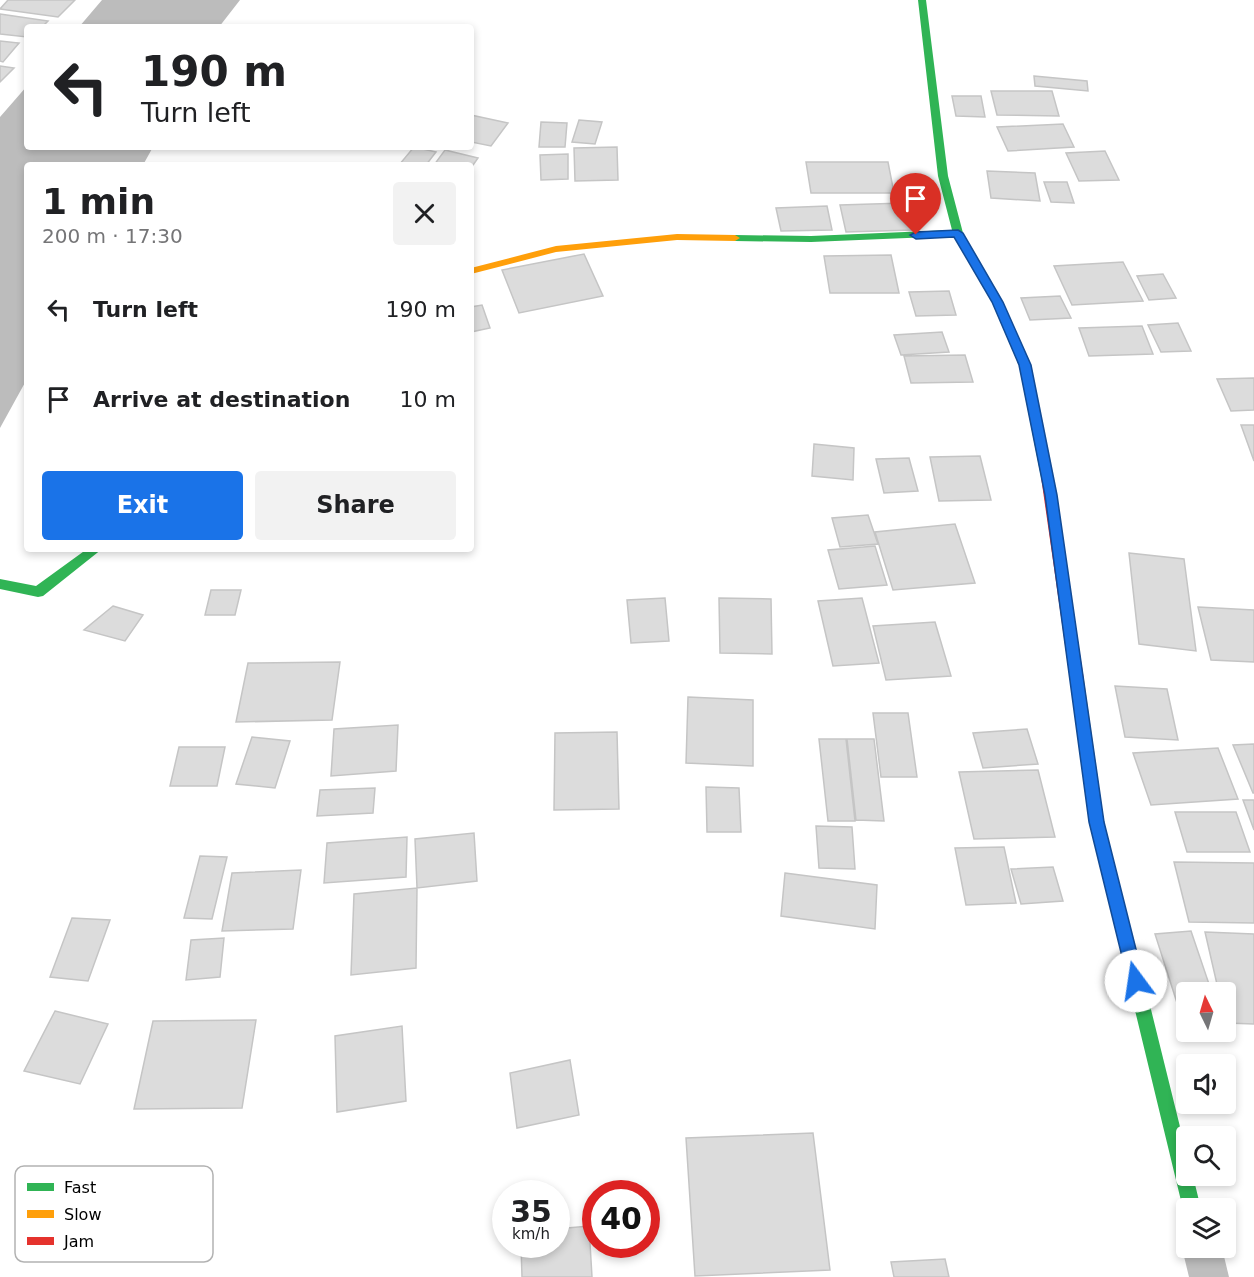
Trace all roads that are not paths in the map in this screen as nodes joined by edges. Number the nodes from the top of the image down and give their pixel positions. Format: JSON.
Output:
{"nodes":[{"id":1,"x":922,"y":0,"type":"edge"},
{"id":2,"x":958,"y":233,"type":"junction"},
{"id":3,"x":474,"y":270,"type":"edge"},
{"id":4,"x":92,"y":552,"type":"edge"},
{"id":5,"x":0,"y":584,"type":"edge"},
{"id":6,"x":1189,"y":1198,"type":"edge"},
{"id":7,"x":1204,"y":1258,"type":"edge"},
{"id":8,"x":1209,"y":1277,"type":"edge"}],
"edges":[{"from":1,"to":2,"type":"street"},
{"from":2,"to":3,"type":"street"},
{"from":2,"to":6,"type":"street"},
{"from":4,"to":5,"type":"street"},
{"from":7,"to":8,"type":"street"}]}
